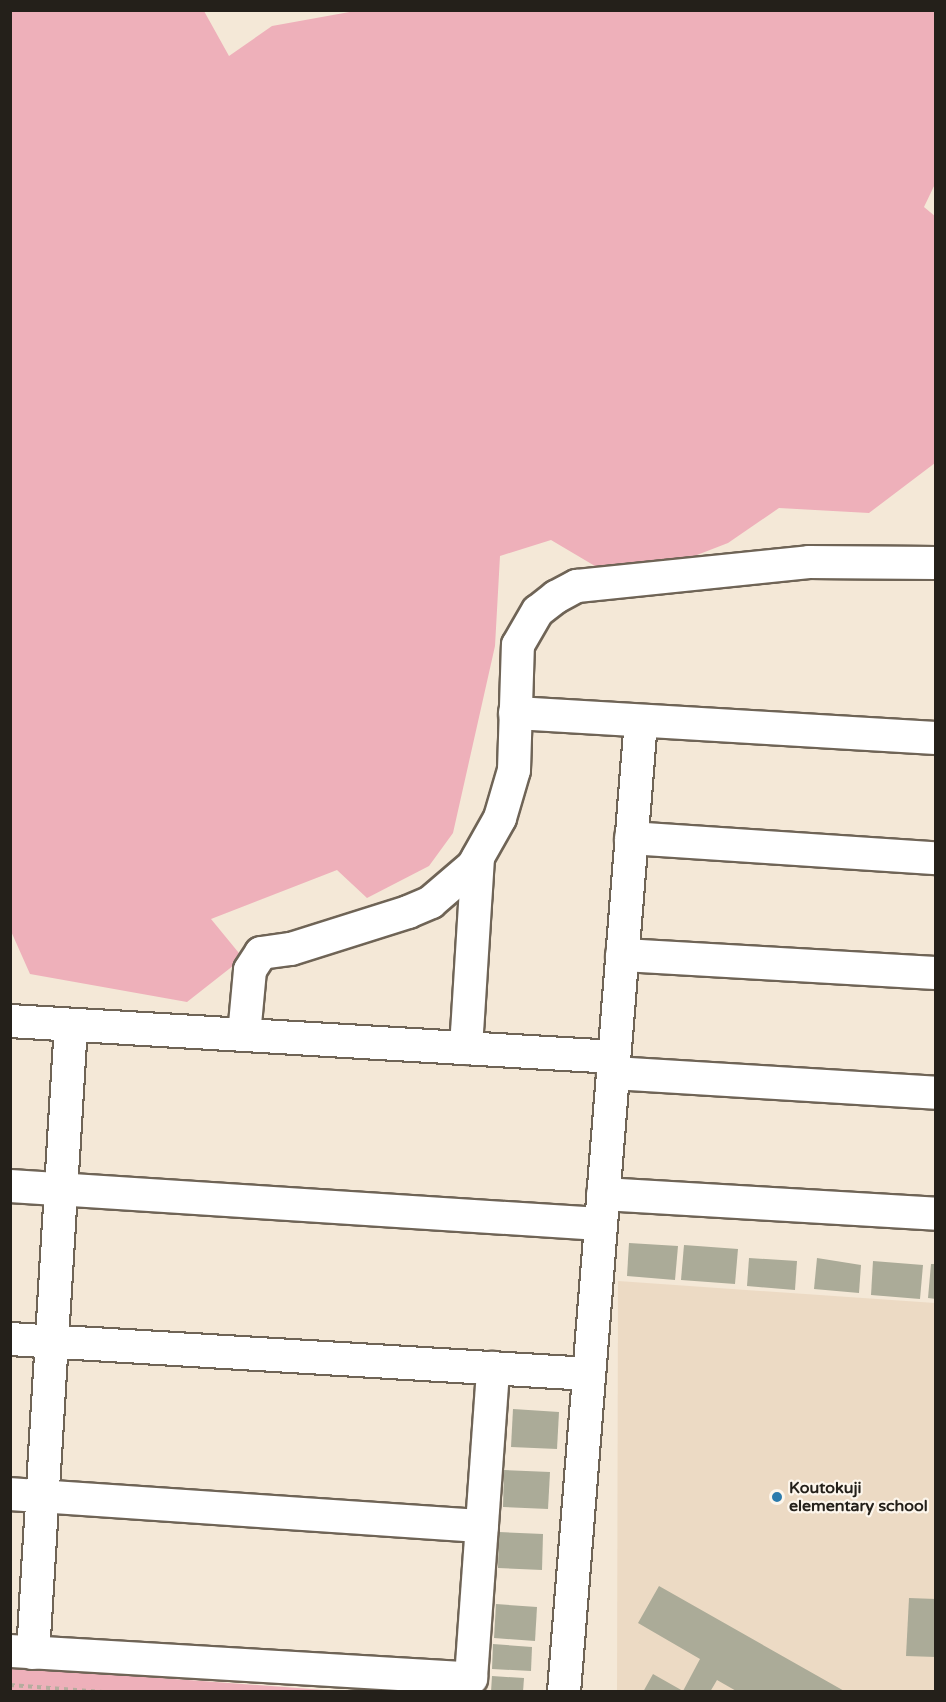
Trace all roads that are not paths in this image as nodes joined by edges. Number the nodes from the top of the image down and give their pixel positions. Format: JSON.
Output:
{"nodes":[{"id":1,"x":936,"y":563,"type":"edge"},
{"id":2,"x":515,"y":713,"type":"junction"},
{"id":3,"x":641,"y":721,"type":"junction"},
{"id":4,"x":936,"y":738,"type":"edge"},
{"id":5,"x":631,"y":838,"type":"junction"},
{"id":6,"x":478,"y":858,"type":"junction"},
{"id":7,"x":936,"y":858,"type":"edge"},
{"id":8,"x":622,"y":955,"type":"junction"},
{"id":9,"x":936,"y":973,"type":"edge"},
{"id":10,"x":10,"y":1021,"type":"edge"},
{"id":11,"x":71,"y":1025,"type":"junction"},
{"id":12,"x":244,"y":1035,"type":"junction"},
{"id":13,"x":466,"y":1048,"type":"junction"},
{"id":14,"x":613,"y":1065,"type":"junction"},
{"id":15,"x":936,"y":1093,"type":"edge"},
{"id":16,"x":10,"y":1186,"type":"edge"},
{"id":17,"x":61,"y":1189,"type":"junction"},
{"id":18,"x":602,"y":1209,"type":"junction"},
{"id":19,"x":936,"y":1214,"type":"edge"},
{"id":20,"x":10,"y":1339,"type":"edge"},
{"id":21,"x":52,"y":1341,"type":"junction"},
{"id":22,"x":493,"y":1368,"type":"junction"},
{"id":23,"x":589,"y":1374,"type":"junction"},
{"id":24,"x":10,"y":1494,"type":"edge"},
{"id":25,"x":42,"y":1496,"type":"junction"},
{"id":26,"x":482,"y":1526,"type":"junction"},
{"id":27,"x":22,"y":1652,"type":"edge"},
{"id":28,"x":564,"y":1692,"type":"edge"}],
"edges":[{"from":1,"to":2,"type":"street"},
{"from":2,"to":3,"type":"street"},
{"from":2,"to":6,"type":"street"},
{"from":3,"to":4,"type":"street"},
{"from":3,"to":5,"type":"street"},
{"from":5,"to":7,"type":"street"},
{"from":5,"to":8,"type":"street"},
{"from":6,"to":12,"type":"street"},
{"from":6,"to":13,"type":"street"},
{"from":8,"to":9,"type":"street"},
{"from":8,"to":14,"type":"street"},
{"from":10,"to":11,"type":"street"},
{"from":11,"to":12,"type":"street"},
{"from":11,"to":17,"type":"street"},
{"from":12,"to":13,"type":"street"},
{"from":13,"to":14,"type":"street"},
{"from":14,"to":15,"type":"street"},
{"from":14,"to":18,"type":"street"},
{"from":16,"to":17,"type":"street"},
{"from":17,"to":18,"type":"street"},
{"from":17,"to":21,"type":"street"},
{"from":18,"to":19,"type":"street"},
{"from":18,"to":23,"type":"street"},
{"from":20,"to":21,"type":"street"},
{"from":21,"to":22,"type":"street"},
{"from":21,"to":25,"type":"street"},
{"from":22,"to":23,"type":"street"},
{"from":22,"to":26,"type":"street"},
{"from":23,"to":28,"type":"street"},
{"from":24,"to":25,"type":"street"},
{"from":25,"to":26,"type":"street"},
{"from":25,"to":27,"type":"street"},
{"from":26,"to":27,"type":"street"}]}
